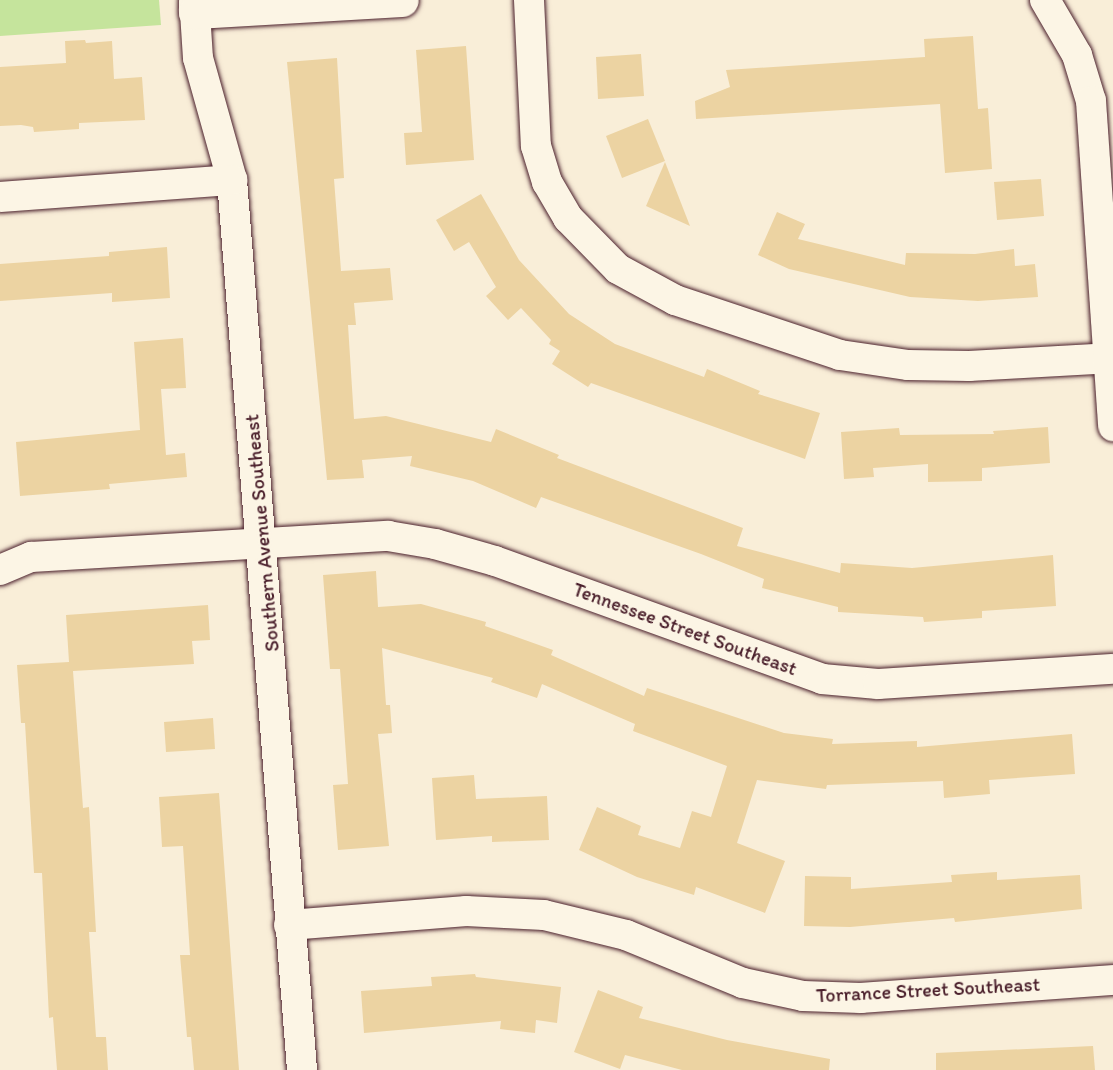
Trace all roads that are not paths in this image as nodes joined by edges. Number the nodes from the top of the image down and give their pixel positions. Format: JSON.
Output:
{"nodes":[{"id":1,"x":402,"y":0,"type":"edge"},
{"id":2,"x":529,"y":0,"type":"edge"},
{"id":3,"x":1045,"y":0,"type":"edge"},
{"id":4,"x":195,"y":6,"type":"edge"},
{"id":5,"x":232,"y":180,"type":"junction"},
{"id":6,"x":0,"y":196,"type":"edge"},
{"id":7,"x":1111,"y":358,"type":"edge"},
{"id":8,"x":1113,"y":426,"type":"edge"},
{"id":9,"x":263,"y":541,"type":"junction"},
{"id":10,"x":0,"y":570,"type":"edge"},
{"id":11,"x":1113,"y":669,"type":"edge"},
{"id":12,"x":289,"y":925,"type":"junction"},
{"id":13,"x":1113,"y":980,"type":"edge"},
{"id":14,"x":302,"y":1070,"type":"edge"}],
"edges":[{"from":1,"to":4,"type":"street"},
{"from":2,"to":7,"type":"street"},
{"from":3,"to":7,"type":"street"},
{"from":4,"to":5,"type":"street","name":"Southern Avenue Southeast"},
{"from":5,"to":6,"type":"street"},
{"from":5,"to":9,"type":"street","name":"Southern Avenue Southeast"},
{"from":7,"to":8,"type":"street"},
{"from":9,"to":10,"type":"street","name":"Tennessee Street Southeast"},
{"from":9,"to":11,"type":"street","name":"Tennessee Street Southeast"},
{"from":9,"to":12,"type":"street","name":"Southern Avenue Southeast"},
{"from":12,"to":13,"type":"street","name":"Torrance Street Southeast"},
{"from":12,"to":14,"type":"street","name":"Southern Avenue Southeast"}]}
